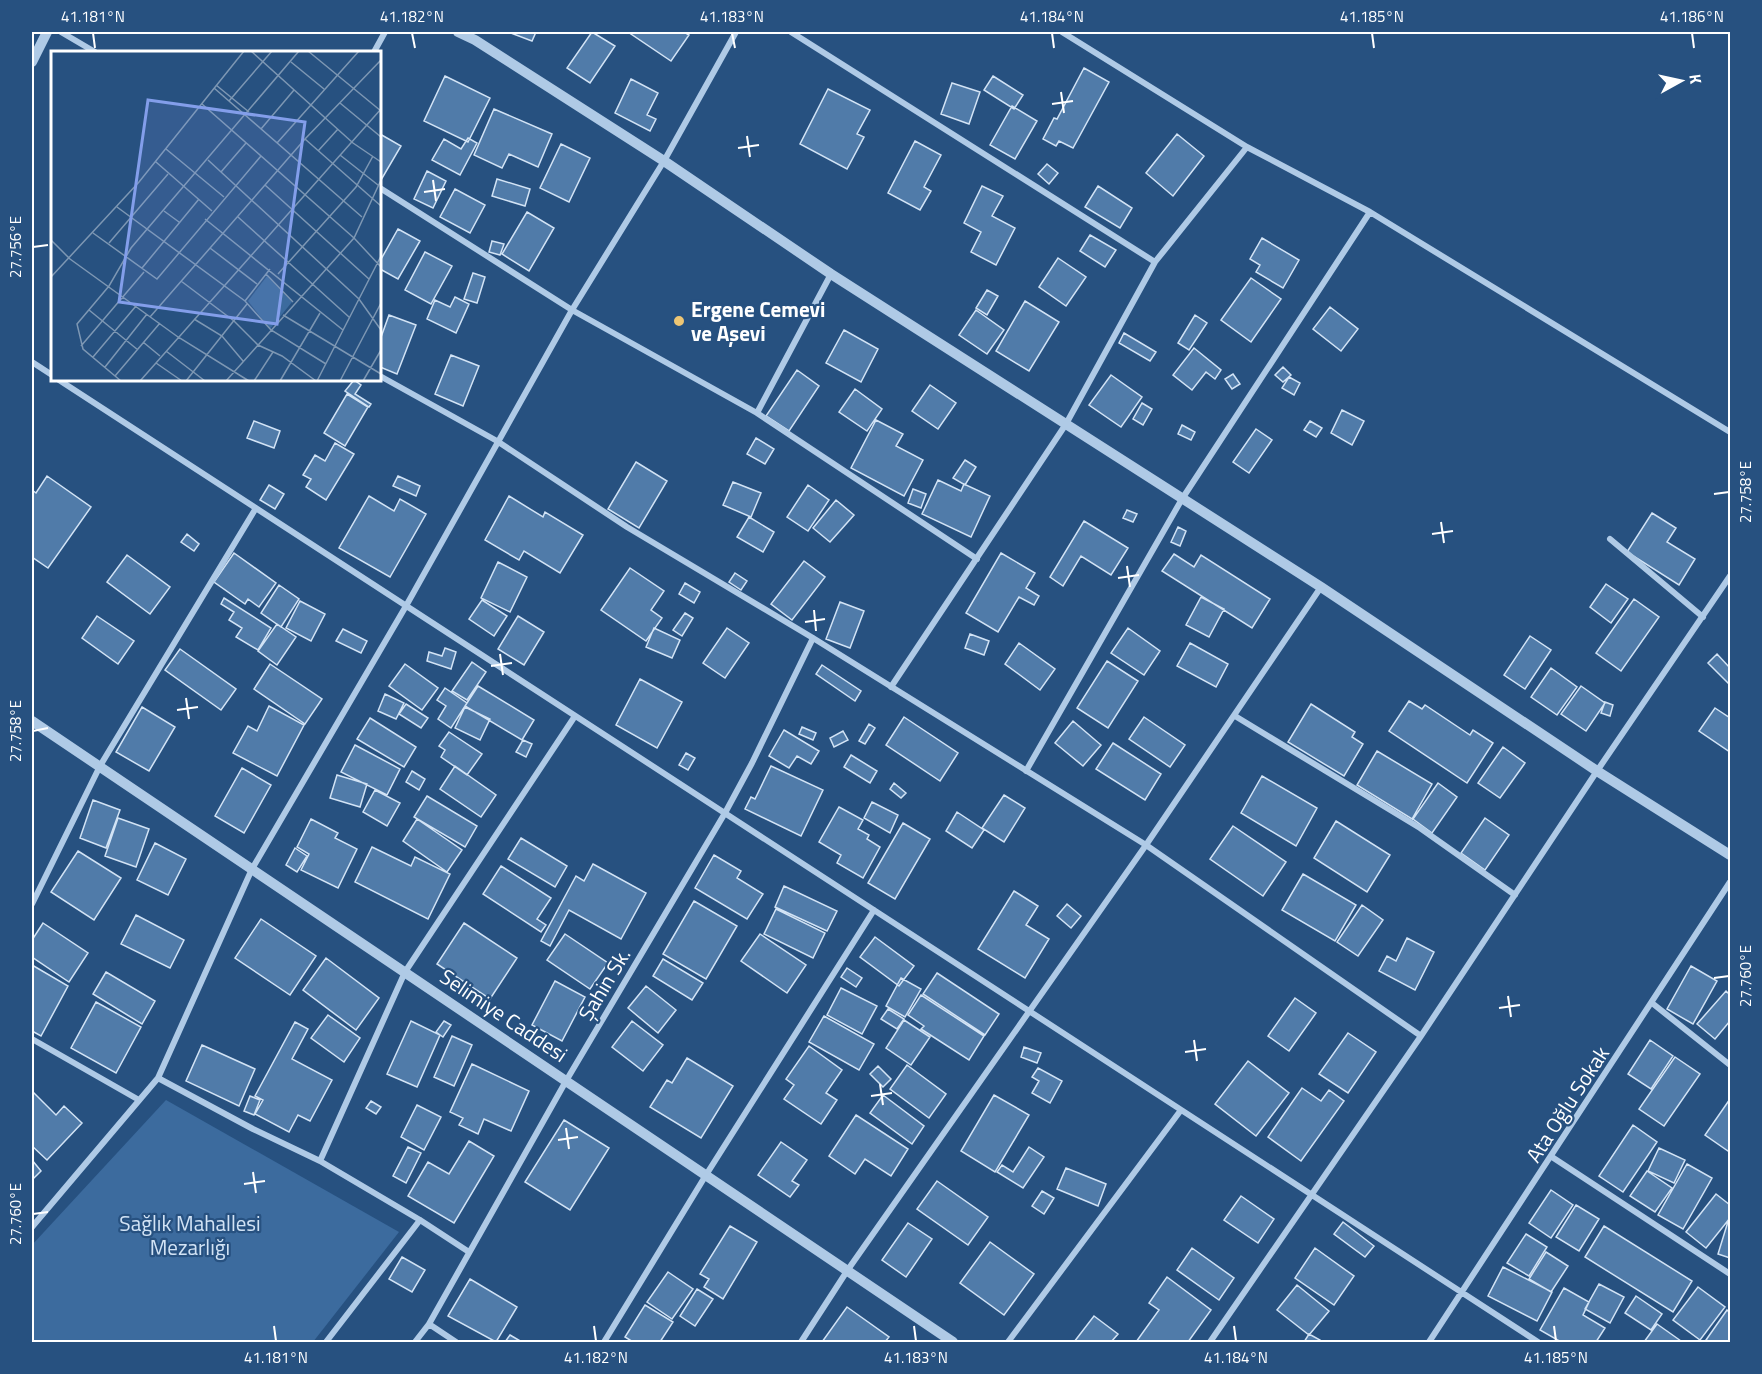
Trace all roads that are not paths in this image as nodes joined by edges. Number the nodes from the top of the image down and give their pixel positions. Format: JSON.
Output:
{"nodes":[{"id":1,"x":47,"y":32,"type":"edge"},
{"id":2,"x":61,"y":32,"type":"edge"},
{"id":3,"x":386,"y":32,"type":"edge"},
{"id":4,"x":458,"y":32,"type":"edge"},
{"id":5,"x":736,"y":32,"type":"edge"},
{"id":6,"x":791,"y":32,"type":"edge"},
{"id":7,"x":1062,"y":32,"type":"edge"},
{"id":8,"x":93,"y":51,"type":"edge"},
{"id":9,"x":375,"y":51,"type":"edge"},
{"id":10,"x":32,"y":62,"type":"edge"},
{"id":11,"x":1247,"y":147,"type":"junction"},
{"id":12,"x":664,"y":161,"type":"junction"},
{"id":13,"x":381,"y":189,"type":"edge"},
{"id":14,"x":1370,"y":212,"type":"junction"},
{"id":15,"x":1155,"y":262,"type":"junction"},
{"id":16,"x":831,"y":274,"type":"junction"},
{"id":17,"x":572,"y":310,"type":"junction"},
{"id":18,"x":32,"y":362,"type":"edge"},
{"id":19,"x":51,"y":374,"type":"edge"},
{"id":20,"x":381,"y":377,"type":"edge"},
{"id":21,"x":61,"y":381,"type":"edge"},
{"id":22,"x":757,"y":413,"type":"junction"},
{"id":23,"x":1066,"y":424,"type":"junction"},
{"id":24,"x":1731,"y":432,"type":"edge"},
{"id":25,"x":497,"y":441,"type":"junction"},
{"id":26,"x":1182,"y":500,"type":"junction"},
{"id":27,"x":256,"y":508,"type":"junction"},
{"id":28,"x":1610,"y":539,"type":"dead end"},
{"id":29,"x":977,"y":559,"type":"junction"},
{"id":30,"x":1731,"y":576,"type":"edge"},
{"id":31,"x":1321,"y":587,"type":"junction"},
{"id":32,"x":406,"y":606,"type":"junction"},
{"id":33,"x":1703,"y":617,"type":"junction"},
{"id":34,"x":813,"y":638,"type":"junction"},
{"id":35,"x":891,"y":687,"type":"junction"},
{"id":36,"x":575,"y":716,"type":"junction"},
{"id":37,"x":1235,"y":716,"type":"junction"},
{"id":38,"x":32,"y":721,"type":"edge"},
{"id":39,"x":100,"y":766,"type":"junction"},
{"id":40,"x":1026,"y":771,"type":"junction"},
{"id":41,"x":1597,"y":771,"type":"junction"},
{"id":42,"x":725,"y":813,"type":"junction"},
{"id":43,"x":1146,"y":845,"type":"junction"},
{"id":44,"x":1731,"y":855,"type":"edge"},
{"id":45,"x":252,"y":869,"type":"junction"},
{"id":46,"x":1731,"y":882,"type":"edge"},
{"id":47,"x":1515,"y":895,"type":"junction"},
{"id":48,"x":32,"y":904,"type":"edge"},
{"id":49,"x":874,"y":910,"type":"junction"},
{"id":50,"x":405,"y":972,"type":"junction"},
{"id":51,"x":1652,"y":1003,"type":"junction"},
{"id":52,"x":1030,"y":1012,"type":"junction"},
{"id":53,"x":1421,"y":1036,"type":"junction"},
{"id":54,"x":32,"y":1039,"type":"edge"},
{"id":55,"x":1731,"y":1065,"type":"edge"},
{"id":56,"x":158,"y":1078,"type":"junction"},
{"id":57,"x":566,"y":1081,"type":"junction"},
{"id":58,"x":140,"y":1100,"type":"junction"},
{"id":59,"x":1181,"y":1110,"type":"junction"},
{"id":60,"x":1552,"y":1157,"type":"junction"},
{"id":61,"x":320,"y":1161,"type":"junction"},
{"id":62,"x":706,"y":1175,"type":"junction"},
{"id":63,"x":1312,"y":1195,"type":"junction"},
{"id":64,"x":420,"y":1220,"type":"junction"},
{"id":65,"x":32,"y":1227,"type":"edge"},
{"id":66,"x":469,"y":1252,"type":"junction"},
{"id":67,"x":847,"y":1271,"type":"junction"},
{"id":68,"x":1731,"y":1274,"type":"edge"},
{"id":69,"x":1462,"y":1293,"type":"junction"},
{"id":70,"x":429,"y":1324,"type":"junction"},
{"id":71,"x":326,"y":1342,"type":"edge"},
{"id":72,"x":415,"y":1342,"type":"edge"},
{"id":73,"x":456,"y":1342,"type":"edge"},
{"id":74,"x":604,"y":1342,"type":"edge"},
{"id":75,"x":801,"y":1342,"type":"edge"},
{"id":76,"x":953,"y":1342,"type":"edge"},
{"id":77,"x":1008,"y":1342,"type":"edge"},
{"id":78,"x":1210,"y":1342,"type":"edge"},
{"id":79,"x":1429,"y":1342,"type":"edge"},
{"id":80,"x":1538,"y":1342,"type":"edge"}],
"edges":[{"from":1,"to":10,"type":"street"},
{"from":2,"to":8,"type":"street"},
{"from":3,"to":9,"type":"street"},
{"from":4,"to":12,"type":"street"},
{"from":5,"to":12,"type":"street"},
{"from":6,"to":15,"type":"street"},
{"from":7,"to":11,"type":"street"},
{"from":11,"to":14,"type":"street"},
{"from":11,"to":15,"type":"street"},
{"from":12,"to":16,"type":"street"},
{"from":12,"to":17,"type":"street"},
{"from":13,"to":17,"type":"street"},
{"from":14,"to":24,"type":"street"},
{"from":14,"to":26,"type":"street"},
{"from":15,"to":23,"type":"street"},
{"from":16,"to":22,"type":"street"},
{"from":16,"to":23,"type":"street"},
{"from":17,"to":22,"type":"street"},
{"from":17,"to":25,"type":"street"},
{"from":18,"to":19,"type":"street"},
{"from":20,"to":25,"type":"street"},
{"from":21,"to":27,"type":"street"},
{"from":22,"to":29,"type":"street"},
{"from":23,"to":26,"type":"street"},
{"from":23,"to":29,"type":"street"},
{"from":25,"to":32,"type":"street"},
{"from":25,"to":34,"type":"street"},
{"from":26,"to":31,"type":"street"},
{"from":26,"to":40,"type":"street"},
{"from":27,"to":32,"type":"street"},
{"from":27,"to":39,"type":"street"},
{"from":28,"to":33,"type":"street"},
{"from":29,"to":35,"type":"street"},
{"from":30,"to":33,"type":"street"},
{"from":31,"to":37,"type":"street"},
{"from":31,"to":41,"type":"street"},
{"from":32,"to":36,"type":"street"},
{"from":32,"to":45,"type":"street"},
{"from":33,"to":41,"type":"street"},
{"from":34,"to":35,"type":"street"},
{"from":34,"to":42,"type":"street","name":"Şahin Sk."},
{"from":35,"to":40,"type":"street"},
{"from":36,"to":42,"type":"street"},
{"from":36,"to":50,"type":"street"},
{"from":37,"to":43,"type":"street"},
{"from":37,"to":47,"type":"street"},
{"from":38,"to":39,"type":"street","name":"Selimiye Caddesi"},
{"from":39,"to":45,"type":"street","name":"Selimiye Caddesi"},
{"from":39,"to":48,"type":"street"},
{"from":40,"to":43,"type":"street"},
{"from":41,"to":44,"type":"street"},
{"from":41,"to":47,"type":"street"},
{"from":42,"to":49,"type":"street"},
{"from":42,"to":57,"type":"street","name":"Şahin Sk."},
{"from":43,"to":52,"type":"street"},
{"from":43,"to":53,"type":"street"},
{"from":45,"to":50,"type":"street","name":"Selimiye Caddesi"},
{"from":45,"to":56,"type":"street"},
{"from":46,"to":51,"type":"street","name":"Ata Oğlu Sokak"},
{"from":47,"to":53,"type":"street"},
{"from":49,"to":52,"type":"street"},
{"from":49,"to":62,"type":"street"},
{"from":50,"to":57,"type":"street","name":"Selimiye Caddesi"},
{"from":50,"to":61,"type":"street"},
{"from":51,"to":55,"type":"street"},
{"from":51,"to":60,"type":"street","name":"Ata Oğlu Sokak"},
{"from":52,"to":59,"type":"street"},
{"from":52,"to":67,"type":"street"},
{"from":53,"to":63,"type":"street"},
{"from":54,"to":58,"type":"street"},
{"from":56,"to":58,"type":"street"},
{"from":56,"to":61,"type":"street"},
{"from":57,"to":62,"type":"street","name":"Selimiye Caddesi"},
{"from":57,"to":66,"type":"street","name":"Şahin Sk."},
{"from":58,"to":65,"type":"street"},
{"from":59,"to":63,"type":"street"},
{"from":59,"to":77,"type":"street"},
{"from":60,"to":68,"type":"street"},
{"from":60,"to":69,"type":"street","name":"Ata Oğlu Sokak"},
{"from":61,"to":64,"type":"street"},
{"from":62,"to":67,"type":"street","name":"Selimiye Caddesi"},
{"from":62,"to":74,"type":"street"},
{"from":63,"to":69,"type":"street"},
{"from":63,"to":78,"type":"street"},
{"from":64,"to":66,"type":"street"},
{"from":64,"to":71,"type":"street"},
{"from":66,"to":70,"type":"street","name":"Şahin Sk."},
{"from":67,"to":75,"type":"street"},
{"from":67,"to":76,"type":"street","name":"Selimiye Caddesi"},
{"from":69,"to":79,"type":"street","name":"Ata Oğlu Sokak"},
{"from":69,"to":80,"type":"street"},
{"from":70,"to":72,"type":"street","name":"Şahin Sk."},
{"from":70,"to":73,"type":"street"}]}
